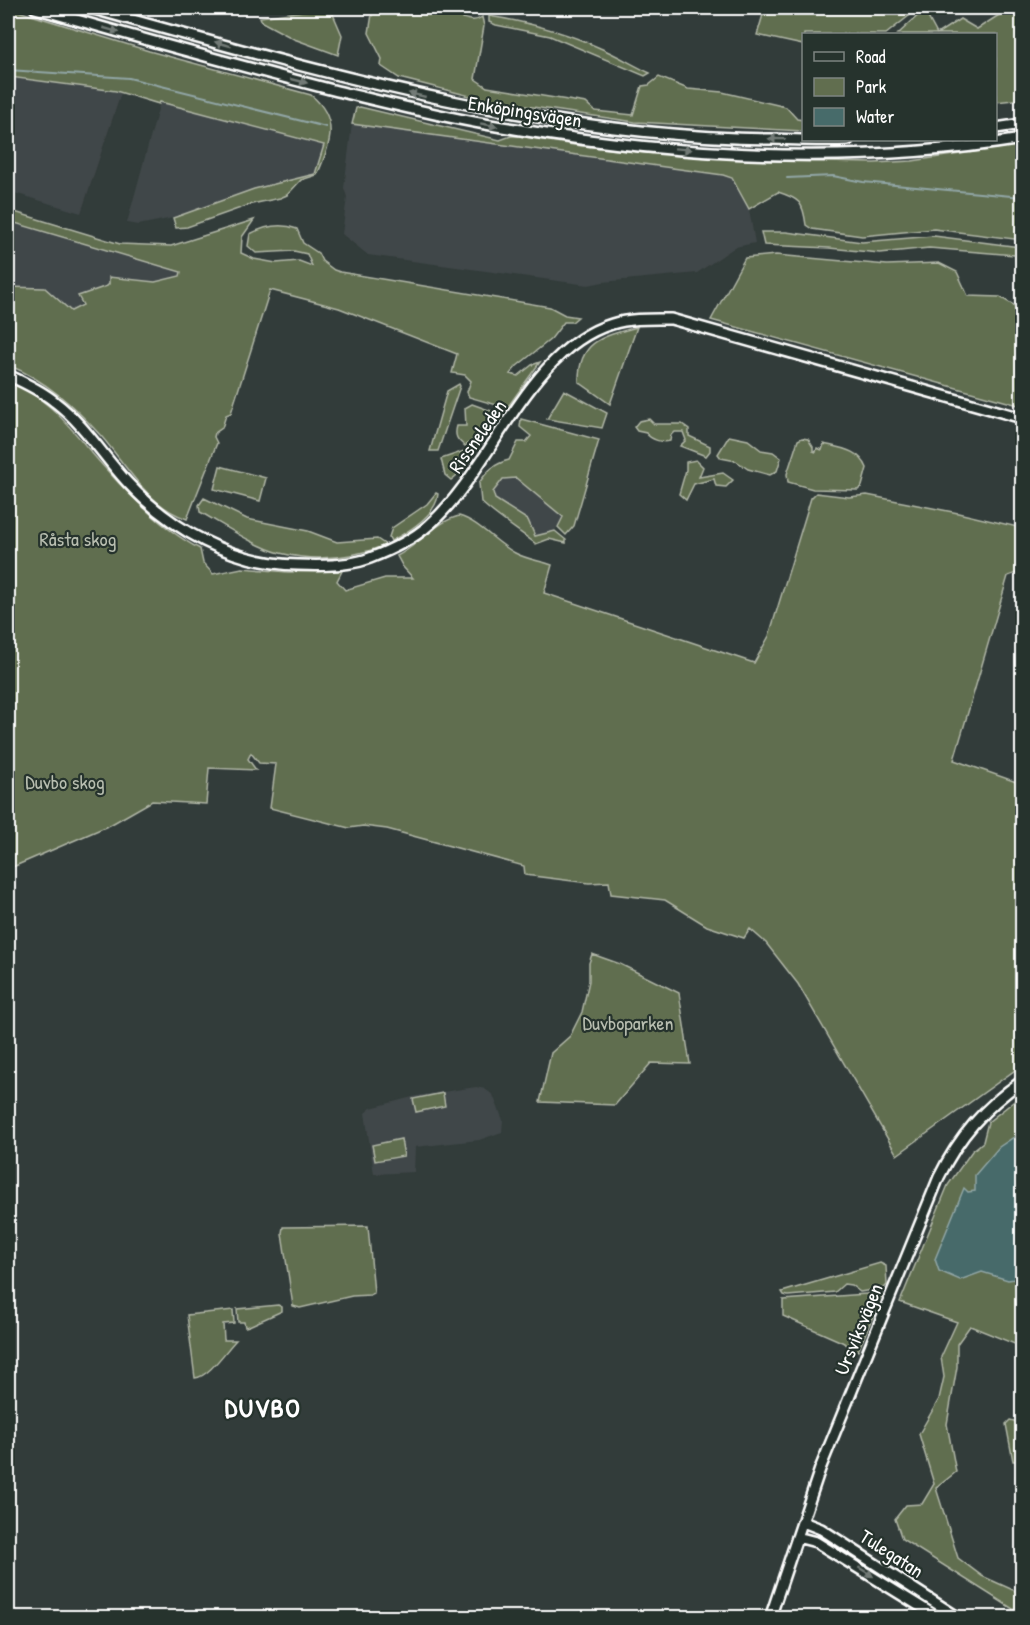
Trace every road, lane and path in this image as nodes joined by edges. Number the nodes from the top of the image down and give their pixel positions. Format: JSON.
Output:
{"nodes":[{"id":1,"x":35,"y":8,"type":"edge"},
{"id":2,"x":90,"y":8,"type":"edge"},
{"id":3,"x":345,"y":78,"type":"junction"},
{"id":4,"x":343,"y":92,"type":"junction"},
{"id":5,"x":1023,"y":124,"type":"edge"},
{"id":6,"x":997,"y":128,"type":"edge"},
{"id":7,"x":1023,"y":138,"type":"edge"},
{"id":8,"x":802,"y":139,"type":"edge"},
{"id":9,"x":8,"y":375,"type":"edge"},
{"id":10,"x":1023,"y":418,"type":"edge"},
{"id":11,"x":1023,"y":1082,"type":"edge"},
{"id":12,"x":803,"y":1522,"type":"junction"},
{"id":13,"x":797,"y":1537,"type":"junction"},
{"id":14,"x":770,"y":1617,"type":"edge"},
{"id":15,"x":939,"y":1617,"type":"edge"},
{"id":16,"x":959,"y":1617,"type":"edge"}],
"edges":[{"from":1,"to":4,"type":"street","name":"Enköpingsvägen","one_way":true},
{"from":3,"to":2,"type":"street","name":"Enköpingsvägen","one_way":true},
{"from":3,"to":4,"type":"street"},
{"from":8,"to":3,"type":"street","name":"Enköpingsvägen","one_way":true},
{"from":4,"to":7,"type":"street","name":"Enköpingsvägen","one_way":true},
{"from":5,"to":6,"type":"street"},
{"from":9,"to":10,"type":"street","name":"Rissneleden"},
{"from":11,"to":12,"type":"street","name":"Ursviksvägen"},
{"from":12,"to":13,"type":"street","name":"Ursviksvägen"},
{"from":12,"to":16,"type":"street","name":"Tulegatan"},
{"from":13,"to":14,"type":"street","name":"Ursviksvägen"},
{"from":13,"to":15,"type":"street","name":"Tulegatan","one_way":true}]}
